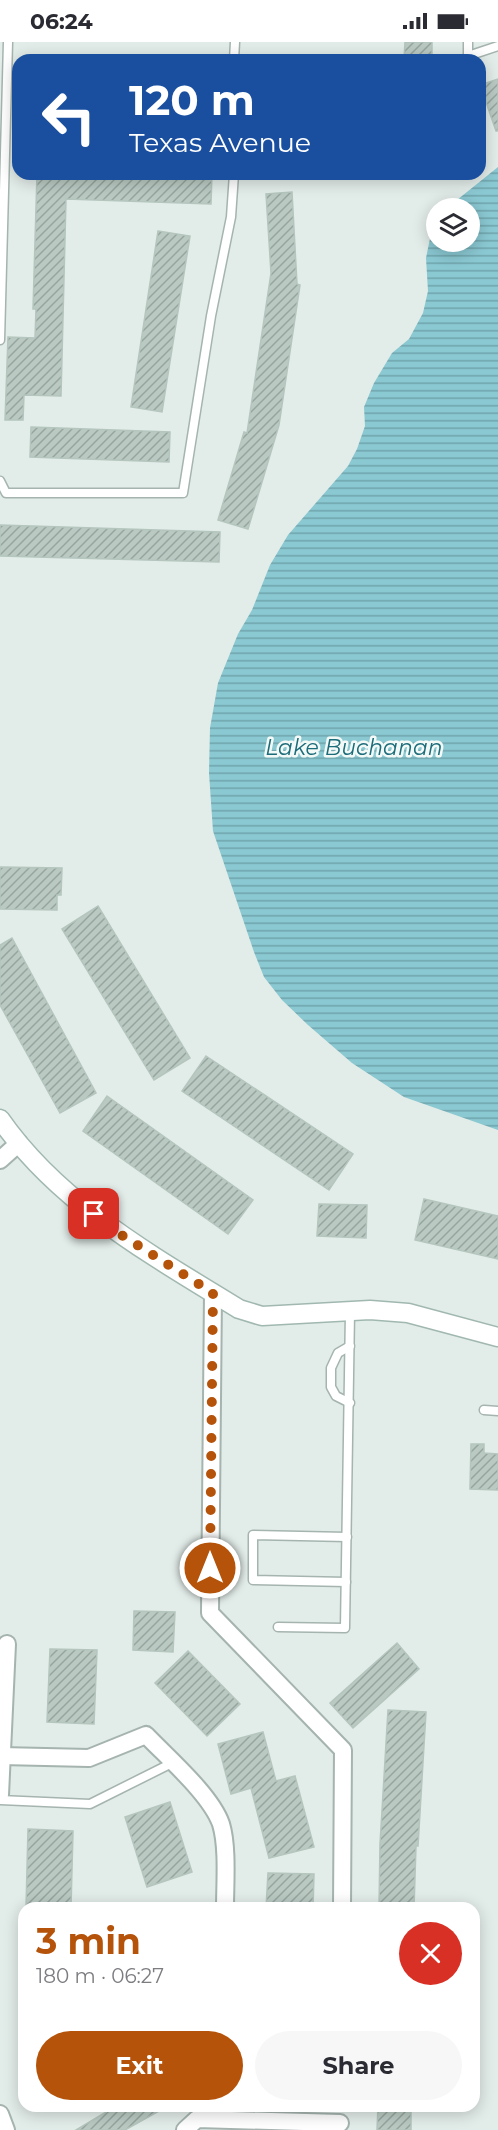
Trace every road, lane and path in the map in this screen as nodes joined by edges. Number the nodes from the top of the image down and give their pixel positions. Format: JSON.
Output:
{"nodes":[{"id":1,"x":9,"y":42,"type":"edge"},
{"id":2,"x":498,"y":46,"type":"edge"},
{"id":3,"x":478,"y":54,"type":"edge"},
{"id":4,"x":6,"y":133,"type":"junction"},
{"id":5,"x":12,"y":133,"type":"edge"},
{"id":6,"x":234,"y":180,"type":"edge"},
{"id":7,"x":0,"y":340,"type":"edge"},
{"id":8,"x":0,"y":481,"type":"edge"},
{"id":9,"x":0,"y":1119,"type":"edge"},
{"id":10,"x":19,"y":1143,"type":"junction"},
{"id":11,"x":0,"y":1160,"type":"edge"},
{"id":12,"x":213,"y":1293,"type":"junction"},
{"id":13,"x":350,"y":1311,"type":"junction"},
{"id":14,"x":498,"y":1337,"type":"edge"},
{"id":15,"x":350,"y":1346,"type":"junction"},
{"id":16,"x":350,"y":1403,"type":"junction"},
{"id":17,"x":484,"y":1410,"type":"dead end"},
{"id":18,"x":498,"y":1411,"type":"edge"},
{"id":19,"x":347,"y":1537,"type":"junction"},
{"id":20,"x":346,"y":1582,"type":"junction"},
{"id":21,"x":278,"y":1627,"type":"dead end"},
{"id":22,"x":7,"y":1644,"type":"dead end"},
{"id":23,"x":1,"y":1756,"type":"edge"},
{"id":24,"x":172,"y":1762,"type":"junction"},
{"id":25,"x":0,"y":1795,"type":"edge"},
{"id":26,"x":0,"y":1800,"type":"edge"},
{"id":27,"x":225,"y":1902,"type":"edge"},
{"id":28,"x":342,"y":1902,"type":"edge"},
{"id":29,"x":221,"y":2113,"type":"edge"},
{"id":30,"x":0,"y":2114,"type":"edge"},
{"id":31,"x":340,"y":2127,"type":"edge"},
{"id":32,"x":6,"y":2130,"type":"edge"},
{"id":33,"x":185,"y":2130,"type":"edge"}],
"edges":[{"from":1,"to":4,"type":"lane"},
{"from":2,"to":3,"type":"lane"},
{"from":4,"to":5,"type":"lane"},
{"from":4,"to":7,"type":"lane"},
{"from":6,"to":8,"type":"lane"},
{"from":9,"to":10,"type":"street"},
{"from":10,"to":11,"type":"street"},
{"from":10,"to":12,"type":"street"},
{"from":12,"to":13,"type":"street"},
{"from":12,"to":28,"type":"street"},
{"from":13,"to":14,"type":"street"},
{"from":13,"to":15,"type":"lane"},
{"from":15,"to":16,"type":"lane"},
{"from":15,"to":16,"type":"lane"},
{"from":16,"to":19,"type":"lane"},
{"from":17,"to":18,"type":"lane"},
{"from":19,"to":20,"type":"lane"},
{"from":19,"to":20,"type":"lane"},
{"from":20,"to":21,"type":"lane"},
{"from":22,"to":23,"type":"street"},
{"from":23,"to":24,"type":"street"},
{"from":23,"to":25,"type":"street"},
{"from":24,"to":26,"type":"lane"},
{"from":24,"to":27,"type":"street"},
{"from":29,"to":31,"type":"street"},
{"from":29,"to":33,"type":"street"},
{"from":30,"to":32,"type":"street"}]}
